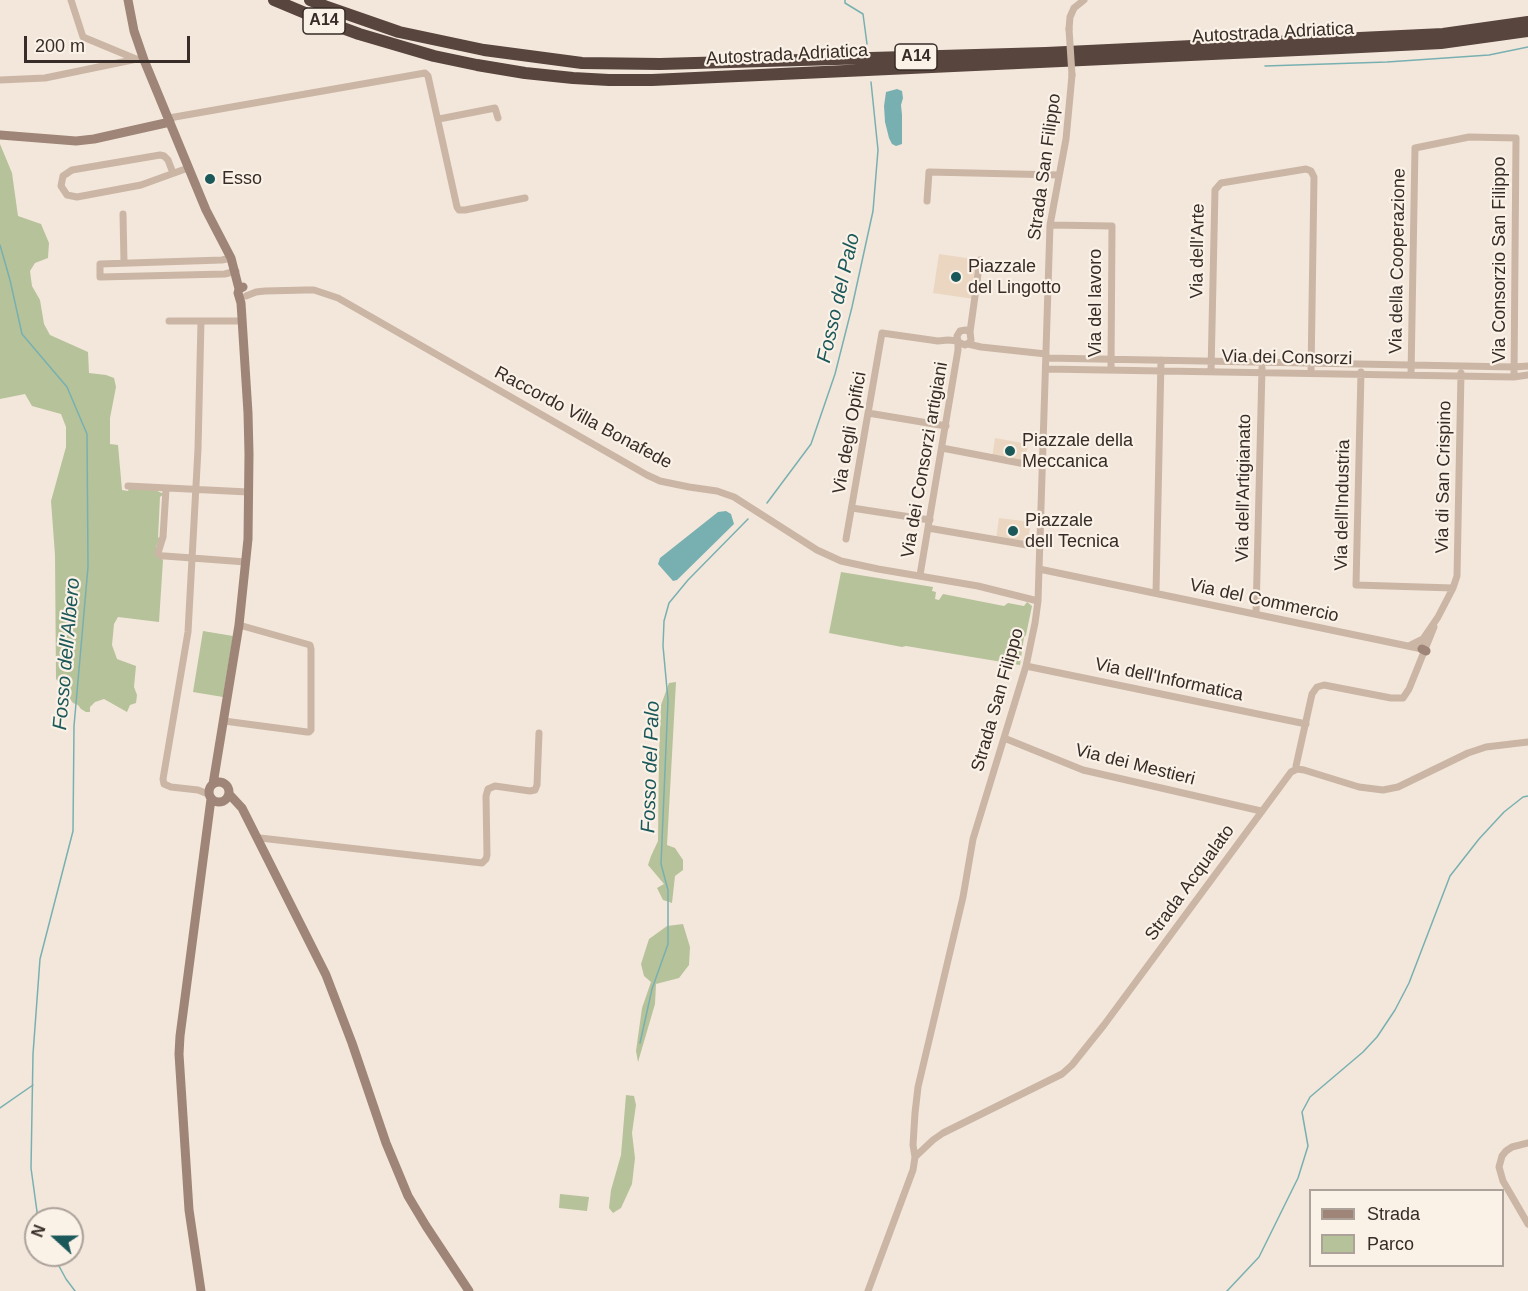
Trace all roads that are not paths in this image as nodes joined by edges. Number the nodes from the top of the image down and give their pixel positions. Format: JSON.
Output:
{"nodes":[{"id":1,"x":71,"y":0,"type":"edge"},
{"id":2,"x":128,"y":0,"type":"edge"},
{"id":3,"x":274,"y":0,"type":"edge"},
{"id":4,"x":310,"y":0,"type":"edge"},
{"id":5,"x":1083,"y":0,"type":"edge"},
{"id":6,"x":1528,"y":22,"type":"edge"},
{"id":7,"x":1528,"y":31,"type":"edge"},
{"id":8,"x":140,"y":60,"type":"junction"},
{"id":9,"x":0,"y":80,"type":"edge"},
{"id":10,"x":498,"y":118,"type":"dead end"},
{"id":11,"x":439,"y":119,"type":"junction"},
{"id":12,"x":170,"y":120,"type":"junction"},
{"id":13,"x":0,"y":135,"type":"edge"},
{"id":14,"x":1415,"y":148,"type":"joint"},
{"id":15,"x":188,"y":168,"type":"junction"},
{"id":16,"x":173,"y":173,"type":"junction"},
{"id":17,"x":1059,"y":175,"type":"junction"},
{"id":18,"x":525,"y":198,"type":"dead end"},
{"id":19,"x":927,"y":201,"type":"dead end"},
{"id":20,"x":123,"y":214,"type":"dead end"},
{"id":21,"x":1050,"y":225,"type":"junction"},
{"id":22,"x":231,"y":258,"type":"junction"},
{"id":23,"x":980,"y":260,"type":"dead end"},
{"id":24,"x":165,"y":262,"type":"junction"},
{"id":25,"x":124,"y":263,"type":"junction"},
{"id":26,"x":236,"y":271,"type":"junction"},
{"id":27,"x":166,"y":275,"type":"junction"},
{"id":28,"x":242,"y":292,"type":"junction"},
{"id":29,"x":169,"y":321,"type":"dead end"},
{"id":30,"x":201,"y":321,"type":"junction"},
{"id":31,"x":242,"y":321,"type":"junction"},
{"id":32,"x":969,"y":332,"type":"junction"},
{"id":33,"x":960,"y":343,"type":"junction"},
{"id":34,"x":994,"y":348,"type":"junction"},
{"id":35,"x":1046,"y":356,"type":"junction"},
{"id":36,"x":1111,"y":359,"type":"junction"},
{"id":37,"x":1161,"y":360,"type":"junction"},
{"id":38,"x":1211,"y":361,"type":"junction"},
{"id":39,"x":1262,"y":362,"type":"junction"},
{"id":40,"x":1311,"y":363,"type":"junction"},
{"id":41,"x":1361,"y":364,"type":"junction"},
{"id":42,"x":1411,"y":365,"type":"junction"},
{"id":43,"x":1462,"y":366,"type":"junction"},
{"id":44,"x":1528,"y":366,"type":"edge"},
{"id":45,"x":1514,"y":367,"type":"junction"},
{"id":46,"x":1046,"y":369,"type":"junction"},
{"id":47,"x":1111,"y":370,"type":"junction"},
{"id":48,"x":1161,"y":371,"type":"junction"},
{"id":49,"x":1211,"y":372,"type":"junction"},
{"id":50,"x":1262,"y":372,"type":"junction"},
{"id":51,"x":1311,"y":373,"type":"junction"},
{"id":52,"x":1361,"y":374,"type":"junction"},
{"id":53,"x":1411,"y":375,"type":"junction"},
{"id":54,"x":1461,"y":375,"type":"junction"},
{"id":55,"x":1528,"y":375,"type":"edge"},
{"id":56,"x":1514,"y":377,"type":"junction"},
{"id":57,"x":868,"y":413,"type":"junction"},
{"id":58,"x":946,"y":426,"type":"junction"},
{"id":59,"x":942,"y":448,"type":"junction"},
{"id":60,"x":1025,"y":464,"type":"dead end"},
{"id":61,"x":128,"y":486,"type":"dead end"},
{"id":62,"x":166,"y":489,"type":"junction"},
{"id":63,"x":196,"y":491,"type":"junction"},
{"id":64,"x":248,"y":492,"type":"junction"},
{"id":65,"x":852,"y":508,"type":"junction"},
{"id":66,"x":929,"y":524,"type":"junction"},
{"id":67,"x":846,"y":539,"type":"dead end"},
{"id":68,"x":1027,"y":544,"type":"dead end"},
{"id":69,"x":192,"y":558,"type":"junction"},
{"id":70,"x":246,"y":562,"type":"junction"},
{"id":71,"x":1039,"y":569,"type":"junction"},
{"id":72,"x":920,"y":575,"type":"junction"},
{"id":73,"x":1454,"y":588,"type":"junction"},
{"id":74,"x":1156,"y":593,"type":"junction"},
{"id":75,"x":1038,"y":601,"type":"junction"},
{"id":76,"x":1256,"y":614,"type":"junction"},
{"id":77,"x":1438,"y":617,"type":"junction"},
{"id":78,"x":239,"y":625,"type":"junction"},
{"id":79,"x":1423,"y":639,"type":"junction"},
{"id":80,"x":1408,"y":646,"type":"junction"},
{"id":81,"x":1424,"y":650,"type":"junction"},
{"id":82,"x":1026,"y":666,"type":"junction"},
{"id":83,"x":224,"y":721,"type":"junction"},
{"id":84,"x":1306,"y":724,"type":"junction"},
{"id":85,"x":539,"y":733,"type":"dead end"},
{"id":86,"x":1004,"y":738,"type":"junction"},
{"id":87,"x":1528,"y":742,"type":"edge"},
{"id":88,"x":218,"y":759,"type":"junction"},
{"id":89,"x":1297,"y":770,"type":"junction"},
{"id":90,"x":216,"y":795,"type":"junction"},
{"id":91,"x":1261,"y":811,"type":"junction"},
{"id":92,"x":257,"y":839,"type":"junction"},
{"id":93,"x":1528,"y":1143,"type":"edge"},
{"id":94,"x":915,"y":1156,"type":"junction"},
{"id":95,"x":1528,"y":1224,"type":"edge"},
{"id":96,"x":201,"y":1291,"type":"edge"},
{"id":97,"x":469,"y":1291,"type":"edge"},
{"id":98,"x":868,"y":1291,"type":"edge"}],
"edges":[{"from":1,"to":8,"type":"street"},
{"from":2,"to":8,"type":"main road"},
{"from":3,"to":7,"type":"highway","name":"Autostrada Adriatica","number":"A14"},
{"from":4,"to":6,"type":"highway","name":"Autostrada Adriatica","number":"A14"},
{"from":5,"to":17,"type":"street","name":"Strada San Filippo","bridge":true},
{"from":8,"to":9,"type":"street"},
{"from":8,"to":12,"type":"main road"},
{"from":10,"to":11,"type":"street"},
{"from":11,"to":12,"type":"street"},
{"from":11,"to":18,"type":"street"},
{"from":12,"to":13,"type":"main road"},
{"from":12,"to":15,"type":"main road"},
{"from":14,"to":42,"type":"street","name":"Via della Cooperazione"},
{"from":14,"to":45,"type":"street","name":"Via Consorzio San Filippo"},
{"from":15,"to":16,"type":"street"},
{"from":15,"to":22,"type":"main road"},
{"from":16,"to":16,"type":"street"},
{"from":17,"to":19,"type":"street"},
{"from":17,"to":21,"type":"street","name":"Strada San Filippo"},
{"from":20,"to":25,"type":"street"},
{"from":21,"to":35,"type":"street","name":"Strada San Filippo"},
{"from":21,"to":36,"type":"street","name":"Via del lavoro"},
{"from":22,"to":24,"type":"street"},
{"from":22,"to":26,"type":"main road"},
{"from":23,"to":32,"type":"street","name":"Via dei Consorzi artigiani"},
{"from":24,"to":25,"type":"street"},
{"from":24,"to":27,"type":"street"},
{"from":25,"to":27,"type":"street"},
{"from":26,"to":27,"type":"street"},
{"from":26,"to":28,"type":"main road"},
{"from":28,"to":31,"type":"main road"},
{"from":28,"to":72,"type":"street","name":"Raccordo Villa Bonafede"},
{"from":29,"to":30,"type":"street"},
{"from":30,"to":31,"type":"street"},
{"from":30,"to":63,"type":"street"},
{"from":31,"to":64,"type":"main road"},
{"from":32,"to":33,"type":"street","name":"Via dei Consorzi artigiani"},
{"from":32,"to":33,"type":"street"},
{"from":32,"to":34,"type":"street"},
{"from":33,"to":34,"type":"street","name":"Via dei Consorzi"},
{"from":33,"to":57,"type":"street","name":"Via degli Opifici"},
{"from":33,"to":58,"type":"street","name":"Via dei Consorzi artigiani"},
{"from":34,"to":35,"type":"street","name":"Via dei Consorzi"},
{"from":35,"to":36,"type":"street","name":"Via dei Consorzi"},
{"from":35,"to":46,"type":"street","name":"Strada San Filippo"},
{"from":36,"to":37,"type":"street","name":"Via dei Consorzi"},
{"from":36,"to":47,"type":"street","name":"Via del lavoro"},
{"from":37,"to":38,"type":"street","name":"Via dei Consorzi"},
{"from":37,"to":48,"type":"street"},
{"from":38,"to":39,"type":"street","name":"Via dei Consorzi"},
{"from":38,"to":40,"type":"street","name":"Via dell'Arte"},
{"from":38,"to":49,"type":"street","name":"Via dell'Arte"},
{"from":39,"to":40,"type":"street","name":"Via dei Consorzi"},
{"from":39,"to":50,"type":"street","name":"Via dell'Artigianato"},
{"from":40,"to":41,"type":"street","name":"Via dei Consorzi"},
{"from":40,"to":51,"type":"street"},
{"from":41,"to":42,"type":"street","name":"Via dei Consorzi"},
{"from":41,"to":52,"type":"street","name":"Via dell'Industria"},
{"from":42,"to":43,"type":"street","name":"Via dei Consorzi"},
{"from":42,"to":53,"type":"street","name":"Via della Cooperazione"},
{"from":43,"to":45,"type":"street","name":"Via dei Consorzi"},
{"from":43,"to":54,"type":"street","name":"Via di San Crispino"},
{"from":44,"to":45,"type":"street","name":"Via dei Consorzi"},
{"from":45,"to":56,"type":"street","name":"Via Consorzio San Filippo"},
{"from":46,"to":47,"type":"street","name":"Via dei Consorzi"},
{"from":46,"to":71,"type":"street","name":"Strada San Filippo"},
{"from":47,"to":48,"type":"street","name":"Via dei Consorzi"},
{"from":48,"to":49,"type":"street","name":"Via dei Consorzi"},
{"from":48,"to":74,"type":"street"},
{"from":49,"to":50,"type":"street","name":"Via dei Consorzi"},
{"from":50,"to":51,"type":"street","name":"Via dei Consorzi"},
{"from":50,"to":76,"type":"street","name":"Via dell'Artigianato"},
{"from":51,"to":52,"type":"street","name":"Via dei Consorzi"},
{"from":52,"to":53,"type":"street","name":"Via dei Consorzi"},
{"from":52,"to":73,"type":"street","name":"Via dell'Industria"},
{"from":53,"to":54,"type":"street","name":"Via dei Consorzi"},
{"from":54,"to":56,"type":"street","name":"Via dei Consorzi"},
{"from":54,"to":73,"type":"street","name":"Via di San Crispino"},
{"from":55,"to":56,"type":"street","name":"Via dei Consorzi"},
{"from":57,"to":58,"type":"street"},
{"from":57,"to":65,"type":"street","name":"Via degli Opifici"},
{"from":58,"to":59,"type":"street","name":"Via dei Consorzi artigiani"},
{"from":59,"to":60,"type":"street"},
{"from":59,"to":66,"type":"street","name":"Via dei Consorzi artigiani"},
{"from":61,"to":62,"type":"street"},
{"from":62,"to":63,"type":"street"},
{"from":62,"to":69,"type":"street"},
{"from":63,"to":64,"type":"street"},
{"from":63,"to":69,"type":"street"},
{"from":64,"to":70,"type":"main road"},
{"from":65,"to":66,"type":"street"},
{"from":65,"to":67,"type":"street","name":"Via degli Opifici"},
{"from":66,"to":68,"type":"street"},
{"from":66,"to":72,"type":"street","name":"Via dei Consorzi artigiani"},
{"from":69,"to":70,"type":"street"},
{"from":69,"to":90,"type":"street"},
{"from":70,"to":78,"type":"main road"},
{"from":71,"to":74,"type":"street","name":"Via del Commercio"},
{"from":71,"to":75,"type":"street","name":"Strada San Filippo"},
{"from":72,"to":75,"type":"street","name":"Raccordo Villa Bonafede"},
{"from":73,"to":77,"type":"street"},
{"from":74,"to":76,"type":"street","name":"Via del Commercio"},
{"from":75,"to":82,"type":"street","name":"Strada San Filippo"},
{"from":76,"to":80,"type":"street","name":"Via del Commercio"},
{"from":77,"to":79,"type":"street"},
{"from":77,"to":81,"type":"street"},
{"from":78,"to":83,"type":"main road"},
{"from":78,"to":83,"type":"street"},
{"from":79,"to":80,"type":"street"},
{"from":79,"to":81,"type":"street"},
{"from":80,"to":81,"type":"street","name":"Via del Commercio"},
{"from":81,"to":84,"type":"street"},
{"from":82,"to":84,"type":"street","name":"Via dell'Informatica"},
{"from":82,"to":86,"type":"street","name":"Strada San Filippo"},
{"from":83,"to":88,"type":"main road"},
{"from":84,"to":89,"type":"street"},
{"from":85,"to":92,"type":"street"},
{"from":86,"to":91,"type":"street","name":"Via dei Mestieri"},
{"from":86,"to":94,"type":"street","name":"Strada San Filippo"},
{"from":87,"to":89,"type":"street"},
{"from":88,"to":90,"type":"main road"},
{"from":88,"to":90,"type":"main road"},
{"from":89,"to":91,"type":"street","name":"Strada Acqualato"},
{"from":90,"to":92,"type":"main road"},
{"from":90,"to":96,"type":"main road"},
{"from":91,"to":94,"type":"street","name":"Strada Acqualato"},
{"from":92,"to":97,"type":"main road"},
{"from":93,"to":95,"type":"street"},
{"from":94,"to":98,"type":"street","name":"Strada San Filippo"}]}
